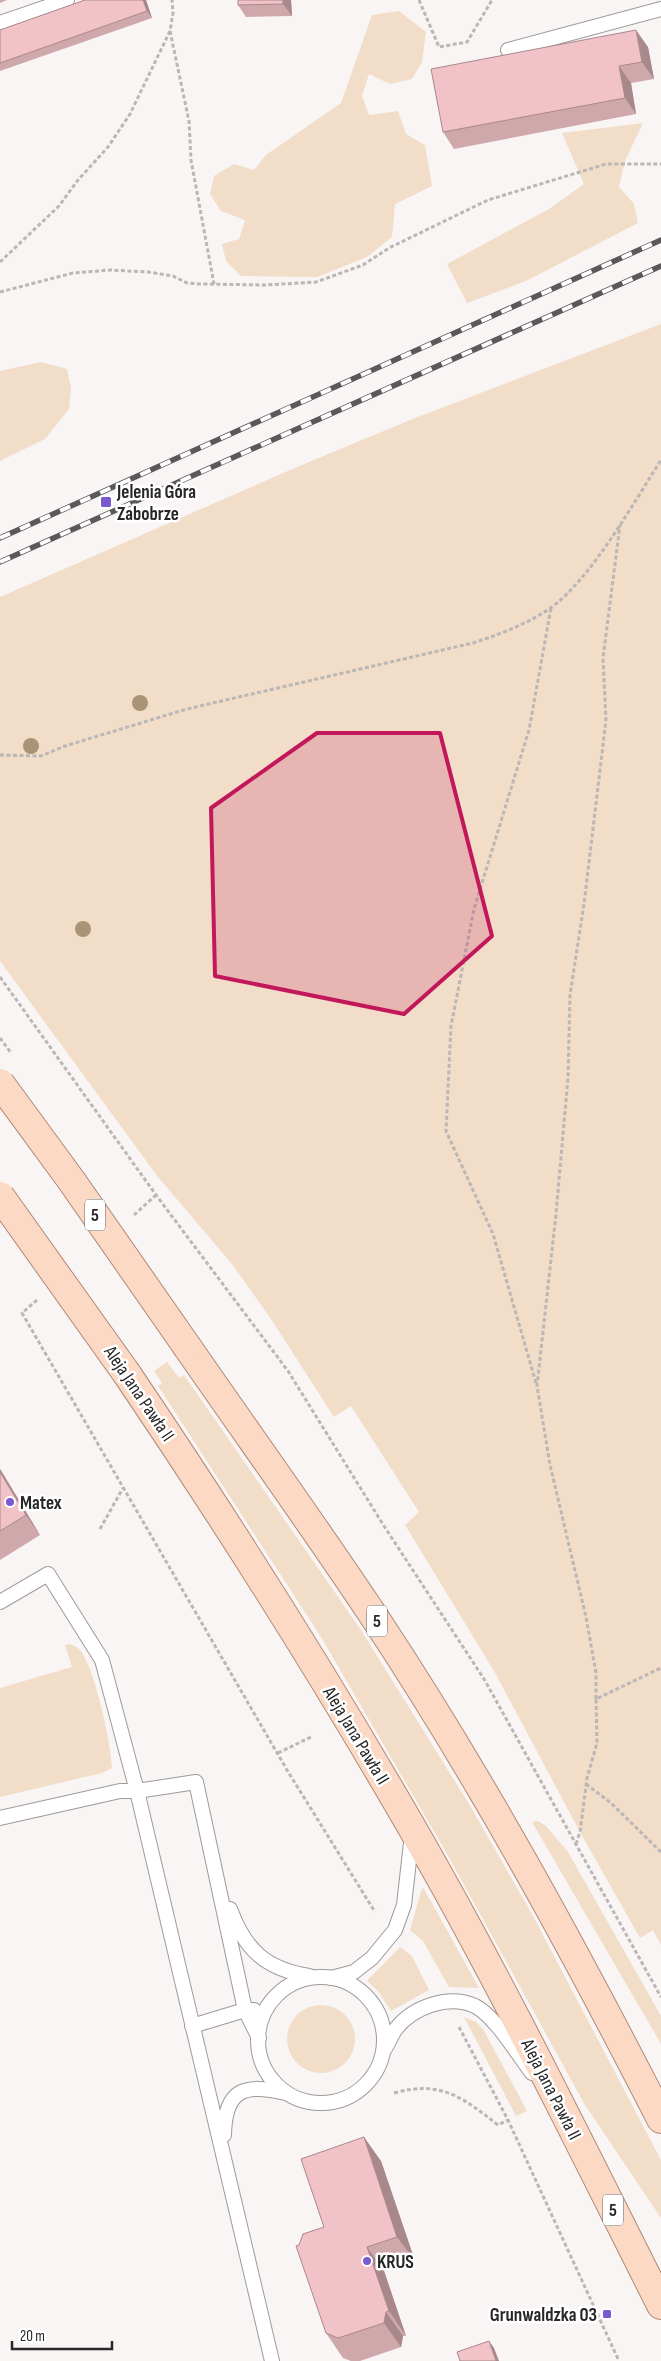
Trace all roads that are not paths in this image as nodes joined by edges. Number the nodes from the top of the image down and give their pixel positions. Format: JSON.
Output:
{"nodes":[{"id":1,"x":67,"y":0,"type":"edge"},
{"id":2,"x":661,"y":9,"type":"edge"},
{"id":3,"x":0,"y":23,"type":"edge"},
{"id":4,"x":508,"y":50,"type":"dead end"},
{"id":5,"x":0,"y":1083,"type":"edge"},
{"id":6,"x":0,"y":1196,"type":"edge"},
{"id":7,"x":0,"y":1602,"type":"edge"},
{"id":8,"x":137,"y":1791,"type":"junction"},
{"id":9,"x":0,"y":1818,"type":"edge"},
{"id":10,"x":412,"y":1828,"type":"junction"},
{"id":11,"x":216,"y":1870,"type":"junction"},
{"id":12,"x":315,"y":1978,"type":"junction"},
{"id":13,"x":330,"y":1978,"type":"junction"},
{"id":14,"x":268,"y":2009,"type":"junction"},
{"id":15,"x":245,"y":2010,"type":"junction"},
{"id":16,"x":192,"y":2026,"type":"junction"},
{"id":17,"x":259,"y":2038,"type":"junction"},
{"id":18,"x":384,"y":2051,"type":"junction"},
{"id":19,"x":286,"y":2093,"type":"junction"},
{"id":20,"x":565,"y":2114,"type":"junction"},
{"id":21,"x":661,"y":2119,"type":"edge"},
{"id":22,"x":224,"y":2158,"type":"junction"},
{"id":23,"x":661,"y":2305,"type":"edge"},
{"id":24,"x":272,"y":2361,"type":"edge"}],
"edges":[{"from":1,"to":3,"type":"lane"},
{"from":2,"to":4,"type":"lane"},
{"from":5,"to":21,"type":"main road","number":"5","bridge":true},
{"from":6,"to":10,"type":"main road","name":"Aleja Jana Pawła II","number":"5","bridge":true},
{"from":7,"to":8,"type":"lane"},
{"from":8,"to":9,"type":"lane"},
{"from":8,"to":11,"type":"lane"},
{"from":8,"to":16,"type":"lane"},
{"from":10,"to":13,"type":"lane"},
{"from":10,"to":20,"type":"main road","name":"Aleja Jana Pawła II","number":"5"},
{"from":11,"to":12,"type":"lane"},
{"from":11,"to":15,"type":"lane"},
{"from":12,"to":13,"type":"lane"},
{"from":12,"to":14,"type":"lane"},
{"from":13,"to":18,"type":"lane"},
{"from":14,"to":15,"type":"lane"},
{"from":14,"to":17,"type":"lane"},
{"from":15,"to":16,"type":"lane"},
{"from":15,"to":17,"type":"lane"},
{"from":16,"to":22,"type":"lane"},
{"from":17,"to":19,"type":"lane"},
{"from":18,"to":19,"type":"lane"},
{"from":18,"to":20,"type":"lane"},
{"from":19,"to":22,"type":"lane"},
{"from":20,"to":23,"type":"main road","name":"Aleja Jana Pawła II","number":"5"},
{"from":22,"to":24,"type":"lane"}]}
